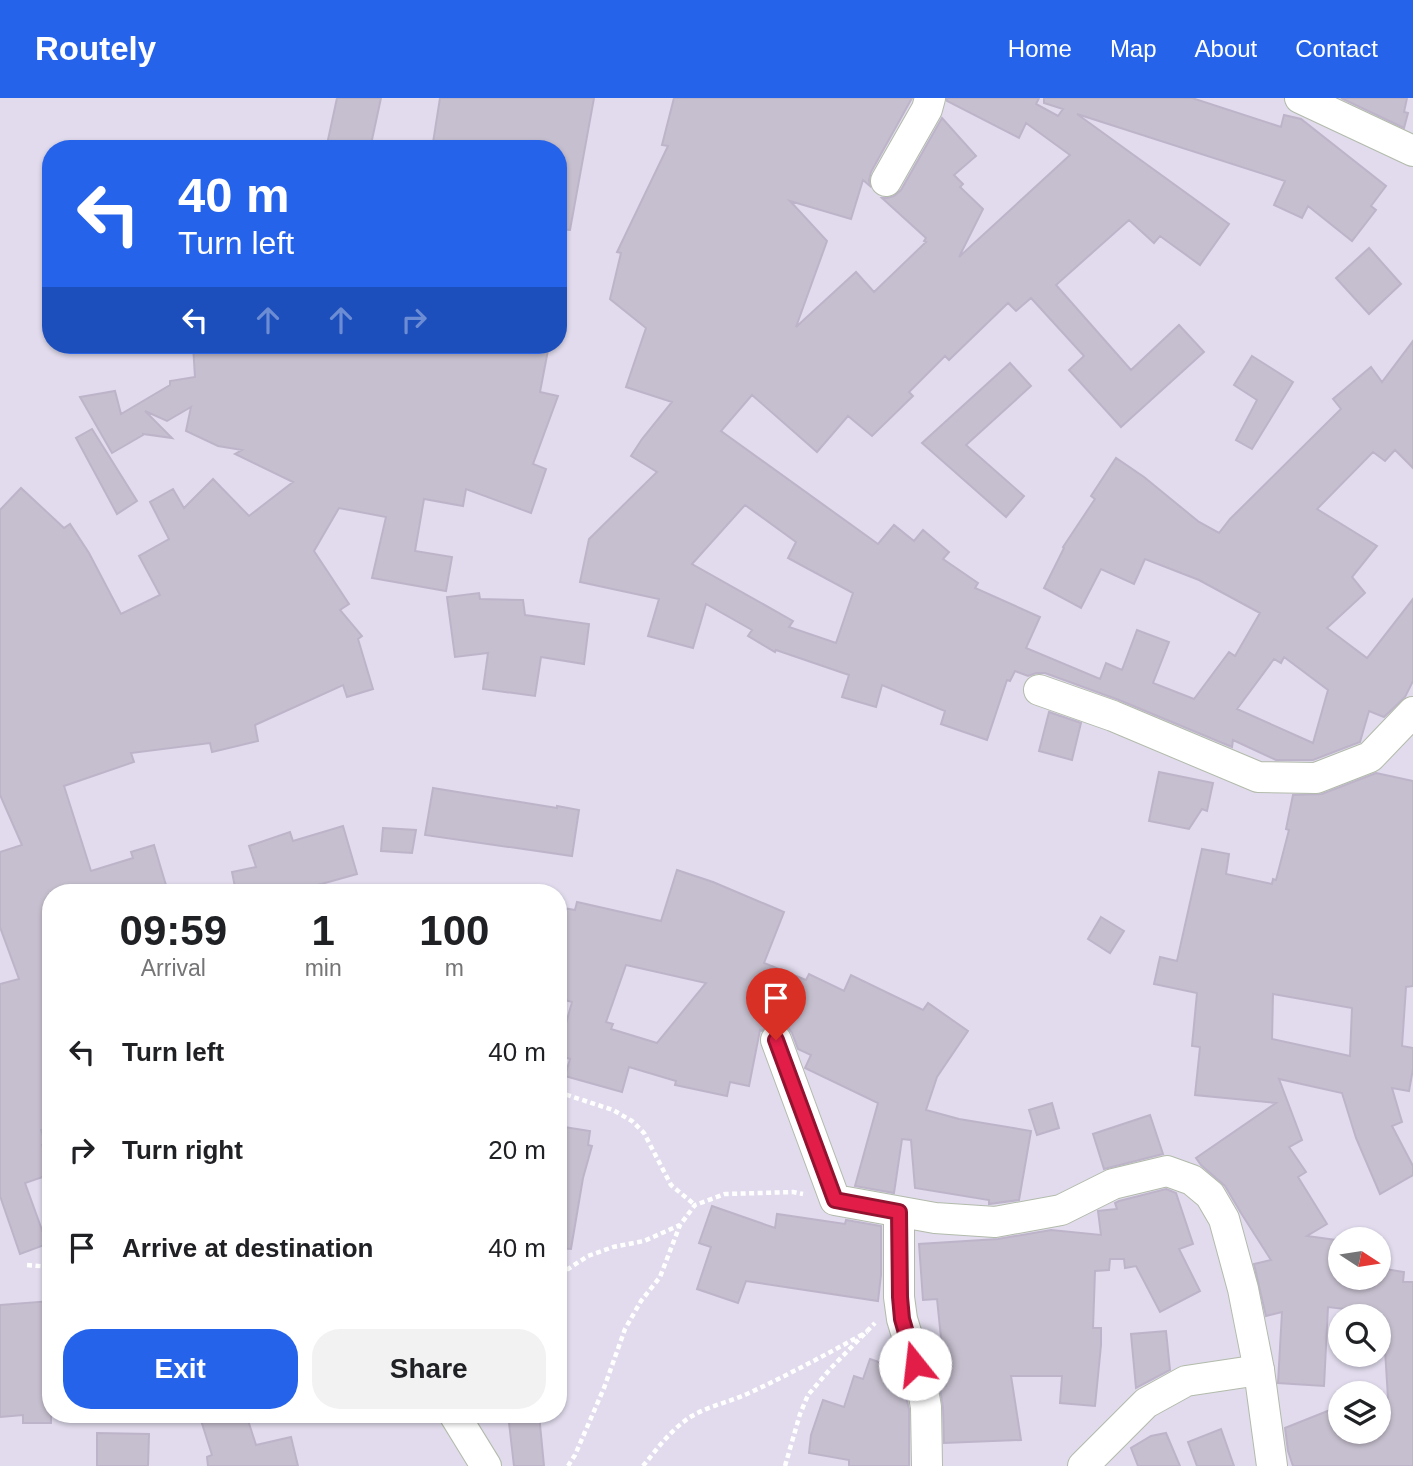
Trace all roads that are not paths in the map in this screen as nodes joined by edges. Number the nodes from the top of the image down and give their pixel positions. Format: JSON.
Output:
{"nodes":[{"id":1,"x":930,"y":98,"type":"edge"},
{"id":2,"x":1300,"y":98,"type":"edge"},
{"id":3,"x":1413,"y":151,"type":"edge"},
{"id":4,"x":886,"y":181,"type":"dead end"},
{"id":5,"x":1039,"y":690,"type":"dead end"},
{"id":6,"x":1413,"y":712,"type":"edge"},
{"id":7,"x":776,"y":1040,"type":"dead end"},
{"id":8,"x":899,"y":1212,"type":"junction"},
{"id":9,"x":1259,"y":1370,"type":"junction"},
{"id":10,"x":460,"y":1423,"type":"edge"},
{"id":11,"x":486,"y":1466,"type":"edge"},
{"id":12,"x":927,"y":1466,"type":"edge"},
{"id":13,"x":1083,"y":1466,"type":"edge"},
{"id":14,"x":1272,"y":1466,"type":"edge"}],
"edges":[{"from":1,"to":4,"type":"street"},
{"from":2,"to":3,"type":"street"},
{"from":5,"to":6,"type":"street"},
{"from":7,"to":8,"type":"street"},
{"from":8,"to":9,"type":"street"},
{"from":8,"to":12,"type":"street"},
{"from":9,"to":13,"type":"street"},
{"from":9,"to":14,"type":"street"},
{"from":10,"to":11,"type":"street"}]}
